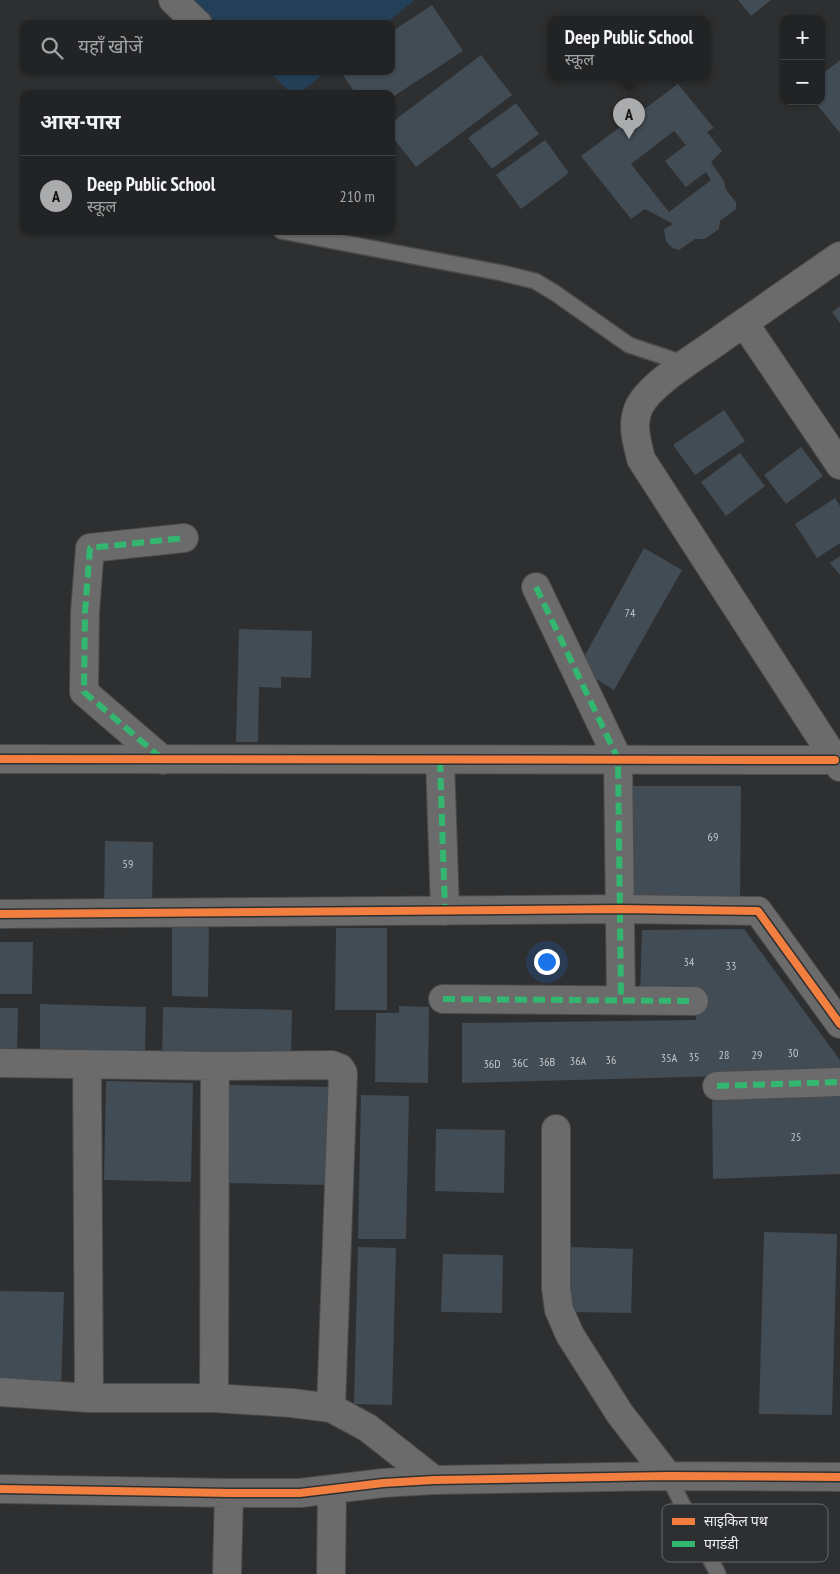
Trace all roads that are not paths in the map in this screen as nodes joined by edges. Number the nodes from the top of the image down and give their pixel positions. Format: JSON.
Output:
{"nodes":[{"id":1,"x":173,"y":0,"type":"edge"},
{"id":2,"x":194,"y":20,"type":"edge"},
{"id":3,"x":303,"y":235,"type":"edge"},
{"id":4,"x":840,"y":256,"type":"edge"},
{"id":5,"x":744,"y":323,"type":"junction"},
{"id":6,"x":686,"y":364,"type":"junction"},
{"id":7,"x":840,"y":464,"type":"edge"},
{"id":8,"x":184,"y":538,"type":"dead end"},
{"id":9,"x":536,"y":587,"type":"dead end"},
{"id":10,"x":0,"y":759,"type":"edge"},
{"id":11,"x":618,"y":759,"type":"junction"},
{"id":12,"x":163,"y":760,"type":"junction"},
{"id":13,"x":440,"y":760,"type":"junction"},
{"id":14,"x":837,"y":764,"type":"edge"},
{"id":15,"x":620,"y":909,"type":"junction"},
{"id":16,"x":445,"y":910,"type":"junction"},
{"id":17,"x":0,"y":914,"type":"edge"},
{"id":18,"x":443,"y":999,"type":"dead end"},
{"id":19,"x":621,"y":1000,"type":"junction"},
{"id":20,"x":694,"y":1001,"type":"dead end"},
{"id":21,"x":840,"y":1024,"type":"edge"},
{"id":22,"x":0,"y":1062,"type":"edge"},
{"id":23,"x":87,"y":1064,"type":"junction"},
{"id":24,"x":215,"y":1066,"type":"junction"},
{"id":25,"x":840,"y":1082,"type":"edge"},
{"id":26,"x":717,"y":1086,"type":"dead end"},
{"id":27,"x":556,"y":1129,"type":"dead end"},
{"id":28,"x":0,"y":1392,"type":"edge"},
{"id":29,"x":89,"y":1398,"type":"junction"},
{"id":30,"x":214,"y":1398,"type":"junction"},
{"id":31,"x":330,"y":1408,"type":"junction"},
{"id":32,"x":668,"y":1476,"type":"junction"},
{"id":33,"x":840,"y":1477,"type":"edge"},
{"id":34,"x":434,"y":1480,"type":"junction"},
{"id":35,"x":0,"y":1489,"type":"edge"},
{"id":36,"x":332,"y":1490,"type":"junction"},
{"id":37,"x":229,"y":1493,"type":"junction"},
{"id":38,"x":682,"y":1504,"type":"edge"},
{"id":39,"x":712,"y":1562,"type":"edge"},
{"id":40,"x":227,"y":1574,"type":"edge"},
{"id":41,"x":331,"y":1574,"type":"edge"},
{"id":42,"x":718,"y":1574,"type":"edge"}],
"edges":[{"from":1,"to":2,"type":"street"},
{"from":3,"to":6,"type":"lane"},
{"from":4,"to":5,"type":"street"},
{"from":5,"to":6,"type":"street"},
{"from":5,"to":7,"type":"street"},
{"from":6,"to":14,"type":"street"},
{"from":8,"to":12,"type":"street"},
{"from":9,"to":11,"type":"street"},
{"from":10,"to":12,"type":"street"},
{"from":11,"to":13,"type":"street"},
{"from":11,"to":14,"type":"street"},
{"from":11,"to":15,"type":"street"},
{"from":12,"to":13,"type":"street"},
{"from":13,"to":16,"type":"street"},
{"from":15,"to":16,"type":"street"},
{"from":15,"to":19,"type":"street"},
{"from":15,"to":21,"type":"street"},
{"from":16,"to":17,"type":"street"},
{"from":18,"to":19,"type":"street"},
{"from":19,"to":20,"type":"street"},
{"from":22,"to":23,"type":"street"},
{"from":23,"to":24,"type":"street"},
{"from":23,"to":29,"type":"street"},
{"from":24,"to":30,"type":"street"},
{"from":24,"to":31,"type":"street"},
{"from":25,"to":26,"type":"street"},
{"from":27,"to":32,"type":"street"},
{"from":28,"to":29,"type":"street"},
{"from":29,"to":30,"type":"street"},
{"from":30,"to":31,"type":"street"},
{"from":31,"to":34,"type":"street"},
{"from":32,"to":33,"type":"street"},
{"from":32,"to":34,"type":"street"},
{"from":32,"to":38,"type":"lane"},
{"from":34,"to":36,"type":"street"},
{"from":35,"to":37,"type":"street"},
{"from":36,"to":37,"type":"street"},
{"from":36,"to":41,"type":"street"},
{"from":37,"to":40,"type":"street"},
{"from":39,"to":42,"type":"lane"}]}
